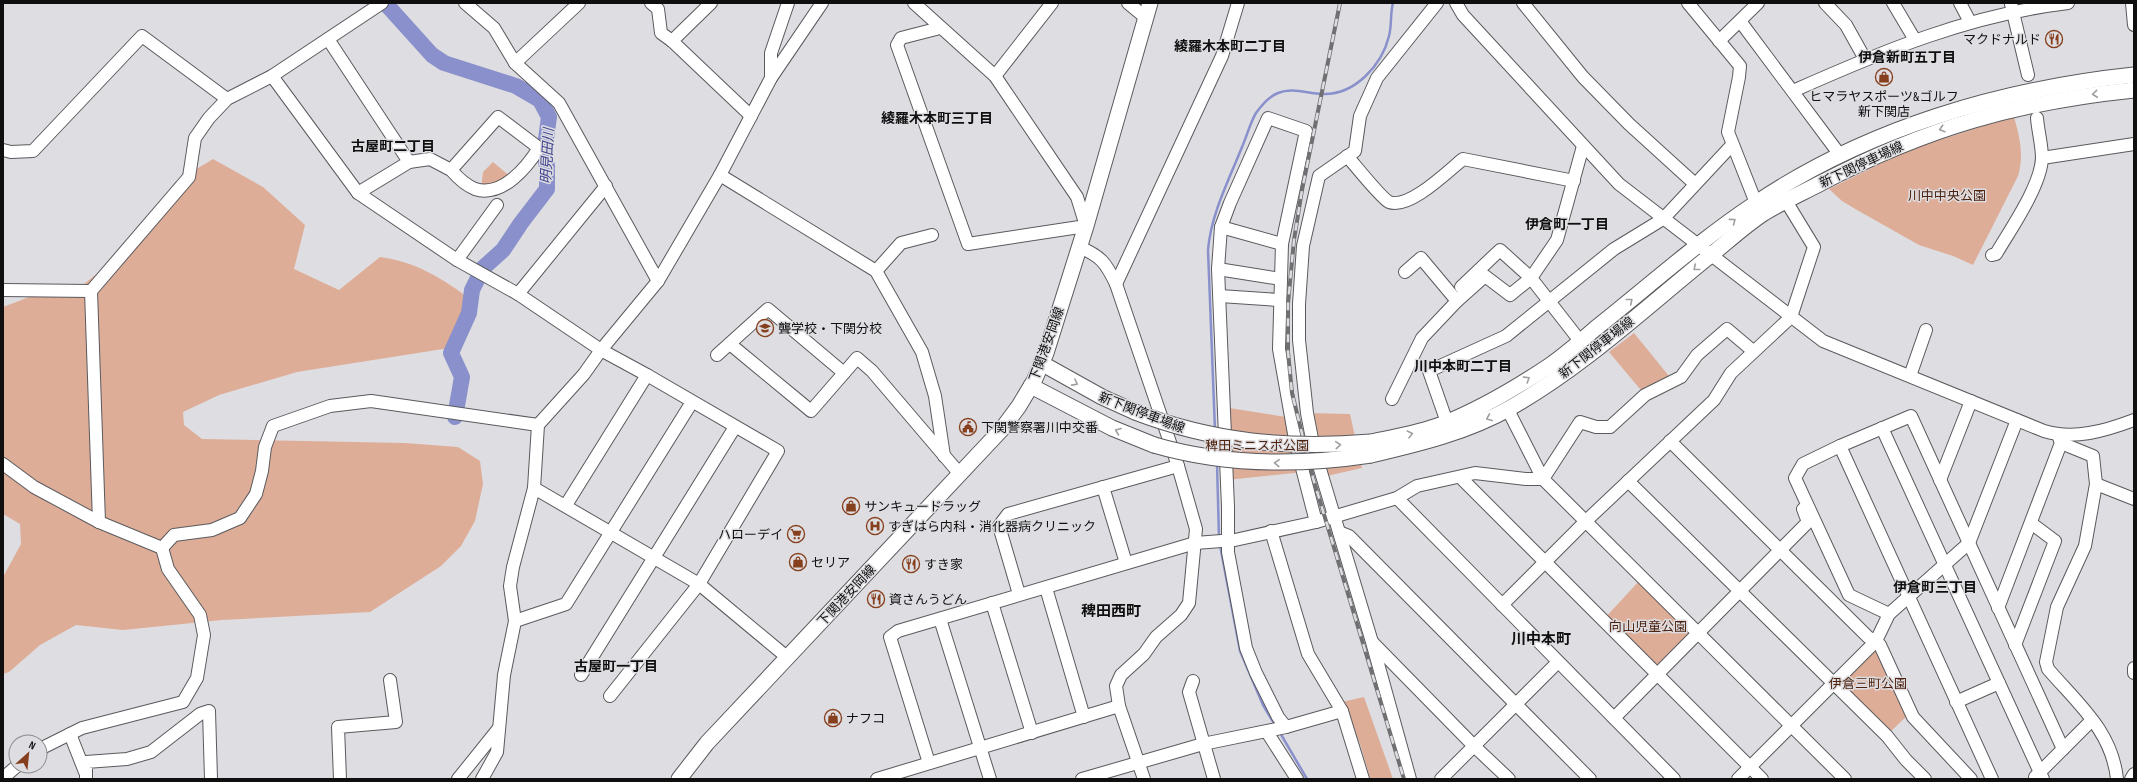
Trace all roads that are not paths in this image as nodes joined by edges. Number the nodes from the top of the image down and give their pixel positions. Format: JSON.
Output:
{"nodes":[{"id":1,"x":382,"y":3,"type":"edge"},
{"id":2,"x":465,"y":3,"type":"edge"},
{"id":3,"x":579,"y":3,"type":"edge"},
{"id":4,"x":651,"y":3,"type":"edge"},
{"id":5,"x":711,"y":3,"type":"edge"},
{"id":6,"x":788,"y":3,"type":"edge"},
{"id":7,"x":822,"y":3,"type":"edge"},
{"id":8,"x":914,"y":3,"type":"edge"},
{"id":9,"x":1052,"y":3,"type":"edge"},
{"id":10,"x":1128,"y":3,"type":"edge"},
{"id":11,"x":1238,"y":3,"type":"edge"},
{"id":12,"x":1437,"y":3,"type":"edge"},
{"id":13,"x":1456,"y":3,"type":"edge"},
{"id":14,"x":1523,"y":3,"type":"edge"},
{"id":15,"x":1688,"y":3,"type":"edge"},
{"id":16,"x":1758,"y":3,"type":"edge"},
{"id":17,"x":1826,"y":3,"type":"edge"},
{"id":18,"x":1892,"y":3,"type":"edge"},
{"id":19,"x":1960,"y":3,"type":"edge"},
{"id":20,"x":2068,"y":3,"type":"edge"},
{"id":21,"x":2132,"y":3,"type":"edge"},
{"id":22,"x":2012,"y":7,"type":"edge"},
{"id":23,"x":1148,"y":10,"type":"edge"},
{"id":24,"x":1740,"y":21,"type":"junction"},
{"id":25,"x":1970,"y":22,"type":"junction"},
{"id":26,"x":2134,"y":25,"type":"edge"},
{"id":27,"x":940,"y":28,"type":"junction"},
{"id":28,"x":328,"y":39,"type":"junction"},
{"id":29,"x":1915,"y":40,"type":"junction"},
{"id":30,"x":672,"y":41,"type":"junction"},
{"id":31,"x":1719,"y":41,"type":"junction"},
{"id":32,"x":1866,"y":59,"type":"junction"},
{"id":33,"x":515,"y":63,"type":"junction"},
{"id":34,"x":2028,"y":75,"type":"dead end"},
{"id":35,"x":2134,"y":75,"type":"edge"},
{"id":36,"x":272,"y":76,"type":"junction"},
{"id":37,"x":995,"y":76,"type":"junction"},
{"id":38,"x":771,"y":78,"type":"junction"},
{"id":39,"x":2134,"y":90,"type":"edge"},
{"id":40,"x":1793,"y":91,"type":"junction"},
{"id":41,"x":227,"y":99,"type":"junction"},
{"id":42,"x":751,"y":116,"type":"junction"},
{"id":43,"x":2036,"y":118,"type":"dead end"},
{"id":44,"x":2134,"y":144,"type":"edge"},
{"id":45,"x":1583,"y":146,"type":"junction"},
{"id":46,"x":1732,"y":146,"type":"junction"},
{"id":47,"x":3,"y":150,"type":"edge"},
{"id":48,"x":1840,"y":155,"type":"junction"},
{"id":49,"x":1347,"y":156,"type":"junction"},
{"id":50,"x":2042,"y":158,"type":"junction"},
{"id":51,"x":409,"y":162,"type":"junction"},
{"id":52,"x":451,"y":170,"type":"junction"},
{"id":53,"x":720,"y":176,"type":"junction"},
{"id":54,"x":1574,"y":181,"type":"junction"},
{"id":55,"x":1695,"y":184,"type":"junction"},
{"id":56,"x":606,"y":186,"type":"junction"},
{"id":57,"x":358,"y":193,"type":"junction"},
{"id":58,"x":1786,"y":201,"type":"junction"},
{"id":59,"x":1756,"y":203,"type":"junction"},
{"id":60,"x":497,"y":205,"type":"dead end"},
{"id":61,"x":1663,"y":219,"type":"junction"},
{"id":62,"x":1086,"y":226,"type":"junction"},
{"id":63,"x":1221,"y":227,"type":"junction"},
{"id":64,"x":932,"y":235,"type":"dead end"},
{"id":65,"x":1282,"y":244,"type":"junction"},
{"id":66,"x":1699,"y":246,"type":"junction"},
{"id":67,"x":1079,"y":247,"type":"junction"},
{"id":68,"x":1992,"y":255,"type":"dead end"},
{"id":69,"x":1710,"y":256,"type":"junction"},
{"id":70,"x":457,"y":260,"type":"junction"},
{"id":71,"x":1218,"y":269,"type":"junction"},
{"id":72,"x":876,"y":271,"type":"junction"},
{"id":73,"x":1405,"y":272,"type":"dead end"},
{"id":74,"x":1531,"y":278,"type":"junction"},
{"id":75,"x":1280,"y":280,"type":"junction"},
{"id":76,"x":658,"y":281,"type":"junction"},
{"id":77,"x":1116,"y":284,"type":"junction"},
{"id":78,"x":3,"y":290,"type":"edge"},
{"id":79,"x":91,"y":291,"type":"junction"},
{"id":80,"x":518,"y":294,"type":"junction"},
{"id":81,"x":1220,"y":296,"type":"junction"},
{"id":82,"x":1455,"y":298,"type":"junction"},
{"id":83,"x":1279,"y":300,"type":"junction"},
{"id":84,"x":1551,"y":301,"type":"junction"},
{"id":85,"x":1791,"y":317,"type":"junction"},
{"id":86,"x":1926,"y":330,"type":"dead end"},
{"id":87,"x":1580,"y":341,"type":"junction"},
{"id":88,"x":730,"y":344,"type":"junction"},
{"id":89,"x":601,"y":350,"type":"junction"},
{"id":90,"x":1753,"y":351,"type":"junction"},
{"id":91,"x":717,"y":355,"type":"dead end"},
{"id":92,"x":1041,"y":363,"type":"junction"},
{"id":93,"x":844,"y":373,"type":"junction"},
{"id":94,"x":647,"y":375,"type":"junction"},
{"id":95,"x":1910,"y":376,"type":"junction"},
{"id":96,"x":1031,"y":386,"type":"junction"},
{"id":97,"x":1392,"y":399,"type":"dead end"},
{"id":98,"x":1971,"y":401,"type":"junction"},
{"id":99,"x":692,"y":402,"type":"junction"},
{"id":100,"x":1508,"y":410,"type":"junction"},
{"id":101,"x":2017,"y":420,"type":"junction"},
{"id":102,"x":2134,"y":420,"type":"edge"},
{"id":103,"x":538,"y":425,"type":"junction"},
{"id":104,"x":735,"y":427,"type":"junction"},
{"id":105,"x":1448,"y":428,"type":"junction"},
{"id":106,"x":1882,"y":428,"type":"junction"},
{"id":107,"x":2060,"y":439,"type":"junction"},
{"id":108,"x":1670,"y":441,"type":"junction"},
{"id":109,"x":1840,"y":446,"type":"junction"},
{"id":110,"x":1371,"y":448,"type":"junction"},
{"id":111,"x":944,"y":456,"type":"junction"},
{"id":112,"x":3,"y":464,"type":"edge"},
{"id":113,"x":1178,"y":466,"type":"junction"},
{"id":114,"x":959,"y":473,"type":"junction"},
{"id":115,"x":1460,"y":477,"type":"junction"},
{"id":116,"x":1543,"y":479,"type":"junction"},
{"id":117,"x":1940,"y":480,"type":"junction"},
{"id":118,"x":1628,"y":481,"type":"junction"},
{"id":119,"x":2096,"y":484,"type":"junction"},
{"id":120,"x":1103,"y":487,"type":"junction"},
{"id":121,"x":534,"y":488,"type":"junction"},
{"id":122,"x":1800,"y":489,"type":"junction"},
{"id":123,"x":1397,"y":498,"type":"junction"},
{"id":124,"x":2134,"y":499,"type":"edge"},
{"id":125,"x":566,"y":505,"type":"junction"},
{"id":126,"x":1334,"y":517,"type":"junction"},
{"id":127,"x":1586,"y":521,"type":"junction"},
{"id":128,"x":99,"y":522,"type":"junction"},
{"id":129,"x":1316,"y":522,"type":"junction"},
{"id":130,"x":2031,"y":523,"type":"junction"},
{"id":131,"x":1271,"y":531,"type":"junction"},
{"id":132,"x":611,"y":532,"type":"junction"},
{"id":133,"x":1339,"y":532,"type":"junction"},
{"id":134,"x":1222,"y":541,"type":"junction"},
{"id":135,"x":1195,"y":543,"type":"junction"},
{"id":136,"x":1969,"y":543,"type":"junction"},
{"id":137,"x":162,"y":548,"type":"junction"},
{"id":138,"x":1782,"y":550,"type":"junction"},
{"id":139,"x":653,"y":558,"type":"junction"},
{"id":140,"x":1126,"y":563,"type":"junction"},
{"id":141,"x":1545,"y":563,"type":"junction"},
{"id":142,"x":1944,"y":565,"type":"junction"},
{"id":143,"x":699,"y":584,"type":"junction"},
{"id":144,"x":1046,"y":588,"type":"junction"},
{"id":145,"x":1741,"y":591,"type":"junction"},
{"id":146,"x":1019,"y":594,"type":"junction"},
{"id":147,"x":1908,"y":597,"type":"junction"},
{"id":148,"x":992,"y":603,"type":"junction"},
{"id":149,"x":1502,"y":605,"type":"junction"},
{"id":150,"x":1998,"y":608,"type":"junction"},
{"id":151,"x":1889,"y":614,"type":"junction"},
{"id":152,"x":940,"y":619,"type":"junction"},
{"id":153,"x":516,"y":621,"type":"junction"},
{"id":154,"x":1698,"y":632,"type":"junction"},
{"id":155,"x":1876,"y":641,"type":"junction"},
{"id":156,"x":1372,"y":642,"type":"junction"},
{"id":157,"x":2015,"y":645,"type":"junction"},
{"id":158,"x":788,"y":658,"type":"junction"},
{"id":159,"x":1558,"y":662,"type":"junction"},
{"id":160,"x":2134,"y":668,"type":"edge"},
{"id":161,"x":2134,"y":673,"type":"edge"},
{"id":162,"x":1657,"y":674,"type":"junction"},
{"id":163,"x":581,"y":675,"type":"dead end"},
{"id":164,"x":390,"y":680,"type":"dead end"},
{"id":165,"x":1193,"y":681,"type":"dead end"},
{"id":166,"x":1833,"y":683,"type":"junction"},
{"id":167,"x":1999,"y":683,"type":"junction"},
{"id":168,"x":610,"y":696,"type":"dead end"},
{"id":169,"x":1956,"y":702,"type":"junction"},
{"id":170,"x":1516,"y":705,"type":"junction"},
{"id":171,"x":1119,"y":706,"type":"junction"},
{"id":172,"x":1342,"y":711,"type":"junction"},
{"id":173,"x":1084,"y":717,"type":"junction"},
{"id":174,"x":1614,"y":718,"type":"junction"},
{"id":175,"x":2092,"y":720,"type":"junction"},
{"id":176,"x":1791,"y":725,"type":"junction"},
{"id":177,"x":499,"y":728,"type":"junction"},
{"id":178,"x":1277,"y":729,"type":"junction"},
{"id":179,"x":1032,"y":733,"type":"junction"},
{"id":180,"x":70,"y":734,"type":"junction"},
{"id":181,"x":1203,"y":744,"type":"junction"},
{"id":182,"x":48,"y":745,"type":"edge"},
{"id":183,"x":1474,"y":746,"type":"junction"},
{"id":184,"x":981,"y":749,"type":"junction"},
{"id":185,"x":2063,"y":749,"type":"junction"},
{"id":186,"x":1138,"y":762,"type":"junction"},
{"id":187,"x":929,"y":763,"type":"junction"},
{"id":188,"x":1750,"y":767,"type":"junction"},
{"id":189,"x":2134,"y":774,"type":"edge"},
{"id":190,"x":86,"y":777,"type":"edge"},
{"id":191,"x":2038,"y":777,"type":"edge"},
{"id":192,"x":211,"y":779,"type":"edge"},
{"id":193,"x":340,"y":779,"type":"edge"},
{"id":194,"x":458,"y":779,"type":"edge"},
{"id":195,"x":482,"y":779,"type":"edge"},
{"id":196,"x":679,"y":779,"type":"edge"},
{"id":197,"x":877,"y":779,"type":"edge"},
{"id":198,"x":990,"y":779,"type":"edge"},
{"id":199,"x":1082,"y":779,"type":"edge"},
{"id":200,"x":1144,"y":779,"type":"edge"},
{"id":201,"x":1214,"y":779,"type":"edge"},
{"id":202,"x":1297,"y":779,"type":"edge"},
{"id":203,"x":1363,"y":779,"type":"edge"},
{"id":204,"x":1410,"y":779,"type":"edge"},
{"id":205,"x":1441,"y":779,"type":"edge"},
{"id":206,"x":1509,"y":779,"type":"edge"},
{"id":207,"x":1590,"y":779,"type":"edge"},
{"id":208,"x":1674,"y":779,"type":"edge"},
{"id":209,"x":1738,"y":779,"type":"edge"},
{"id":210,"x":1762,"y":779,"type":"edge"},
{"id":211,"x":1845,"y":779,"type":"edge"},
{"id":212,"x":1925,"y":779,"type":"edge"},
{"id":213,"x":1971,"y":779,"type":"edge"},
{"id":214,"x":1992,"y":779,"type":"edge"},
{"id":215,"x":2117,"y":779,"type":"edge"},
{"id":216,"x":2131,"y":779,"type":"edge"}],
"edges":[{"from":1,"to":28,"type":"street"},
{"from":2,"to":33,"type":"street"},
{"from":3,"to":33,"type":"street"},
{"from":4,"to":30,"type":"street"},
{"from":5,"to":30,"type":"street"},
{"from":6,"to":38,"type":"street"},
{"from":7,"to":38,"type":"street"},
{"from":8,"to":27,"type":"street"},
{"from":9,"to":37,"type":"street"},
{"from":10,"to":23,"type":"street"},
{"from":11,"to":77,"type":"street"},
{"from":12,"to":49,"type":"street"},
{"from":13,"to":45,"type":"street"},
{"from":14,"to":55,"type":"street"},
{"from":15,"to":31,"type":"street"},
{"from":16,"to":24,"type":"street"},
{"from":17,"to":32,"type":"street"},
{"from":18,"to":29,"type":"street"},
{"from":19,"to":25,"type":"street"},
{"from":20,"to":22,"type":"street"},
{"from":21,"to":26,"type":"street"},
{"from":22,"to":25,"type":"street"},
{"from":22,"to":34,"type":"street"},
{"from":23,"to":62,"type":"main road","name":"下関港安岡線"},
{"from":24,"to":31,"type":"street"},
{"from":24,"to":40,"type":"street"},
{"from":25,"to":29,"type":"street"},
{"from":27,"to":37,"type":"street"},
{"from":27,"to":62,"type":"street"},
{"from":28,"to":36,"type":"street"},
{"from":28,"to":51,"type":"street"},
{"from":29,"to":32,"type":"street"},
{"from":30,"to":42,"type":"street"},
{"from":31,"to":46,"type":"street"},
{"from":32,"to":40,"type":"street"},
{"from":33,"to":56,"type":"street"},
{"from":35,"to":48,"type":"main road","name":"新下関停車場線"},
{"from":36,"to":41,"type":"street"},
{"from":36,"to":57,"type":"street"},
{"from":37,"to":62,"type":"street"},
{"from":38,"to":42,"type":"street"},
{"from":39,"to":58,"type":"main road","name":"新下関停車場線","one_way":true},
{"from":40,"to":48,"type":"street"},
{"from":41,"to":47,"type":"street"},
{"from":41,"to":79,"type":"street"},
{"from":42,"to":53,"type":"street"},
{"from":43,"to":50,"type":"street"},
{"from":44,"to":50,"type":"street"},
{"from":45,"to":54,"type":"street"},
{"from":45,"to":61,"type":"street"},
{"from":46,"to":55,"type":"street"},
{"from":46,"to":59,"type":"street"},
{"from":48,"to":59,"type":"main road","name":"新下関停車場線"},
{"from":49,"to":54,"type":"street"},
{"from":49,"to":126,"type":"street"},
{"from":50,"to":68,"type":"street"},
{"from":51,"to":52,"type":"street"},
{"from":51,"to":57,"type":"street"},
{"from":52,"to":52,"type":"street"},
{"from":53,"to":72,"type":"street"},
{"from":53,"to":76,"type":"street"},
{"from":54,"to":74,"type":"street"},
{"from":55,"to":61,"type":"street"},
{"from":56,"to":76,"type":"street"},
{"from":56,"to":80,"type":"street"},
{"from":57,"to":70,"type":"street"},
{"from":58,"to":69,"type":"main road","name":"新下関停車場線"},
{"from":58,"to":85,"type":"street"},
{"from":66,"to":59,"type":"main road","name":"新下関停車場線","one_way":true},
{"from":60,"to":70,"type":"street"},
{"from":61,"to":66,"type":"street"},
{"from":61,"to":84,"type":"street"},
{"from":62,"to":67,"type":"main road","name":"下関港安岡線"},
{"from":63,"to":65,"type":"street"},
{"from":63,"to":65,"type":"street"},
{"from":63,"to":71,"type":"street"},
{"from":64,"to":72,"type":"street"},
{"from":65,"to":75,"type":"street"},
{"from":66,"to":69,"type":"street"},
{"from":87,"to":66,"type":"main road","name":"新下関停車場線","one_way":true},
{"from":67,"to":77,"type":"street"},
{"from":67,"to":92,"type":"main road","name":"下関港安岡線"},
{"from":69,"to":85,"type":"street"},
{"from":69,"to":100,"type":"main road","name":"新下関停車場線","one_way":true},
{"from":70,"to":80,"type":"street"},
{"from":71,"to":75,"type":"street"},
{"from":71,"to":81,"type":"street"},
{"from":72,"to":111,"type":"street"},
{"from":73,"to":82,"type":"street"},
{"from":74,"to":82,"type":"street"},
{"from":74,"to":82,"type":"street"},
{"from":74,"to":84,"type":"street"},
{"from":75,"to":83,"type":"street"},
{"from":76,"to":89,"type":"street"},
{"from":77,"to":113,"type":"street"},
{"from":78,"to":79,"type":"street"},
{"from":79,"to":128,"type":"street"},
{"from":80,"to":89,"type":"street"},
{"from":81,"to":83,"type":"street"},
{"from":81,"to":134,"type":"street"},
{"from":82,"to":97,"type":"street"},
{"from":83,"to":129,"type":"street"},
{"from":84,"to":87,"type":"street"},
{"from":84,"to":105,"type":"street"},
{"from":85,"to":90,"type":"street"},
{"from":85,"to":95,"type":"street"},
{"from":86,"to":95,"type":"street"},
{"from":105,"to":87,"type":"main road","name":"新下関停車場線","one_way":true},
{"from":88,"to":91,"type":"street"},
{"from":88,"to":93,"type":"street"},
{"from":88,"to":93,"type":"street"},
{"from":89,"to":94,"type":"street"},
{"from":89,"to":103,"type":"street"},
{"from":90,"to":108,"type":"street"},
{"from":90,"to":116,"type":"street"},
{"from":92,"to":96,"type":"main road","name":"下関港安岡線"},
{"from":92,"to":110,"type":"main road","name":"新下関停車場線","one_way":true,"bridge":true},
{"from":93,"to":111,"type":"street"},
{"from":94,"to":99,"type":"street"},
{"from":94,"to":125,"type":"street"},
{"from":95,"to":98,"type":"street"},
{"from":110,"to":96,"type":"main road","name":"新下関停車場線","one_way":true,"bridge":true},
{"from":96,"to":114,"type":"main road","name":"下関港安岡線"},
{"from":98,"to":101,"type":"street"},
{"from":98,"to":117,"type":"street"},
{"from":99,"to":104,"type":"street"},
{"from":99,"to":132,"type":"street"},
{"from":100,"to":105,"type":"main road","name":"新下関停車場線","one_way":true},
{"from":100,"to":116,"type":"street"},
{"from":101,"to":107,"type":"street"},
{"from":101,"to":136,"type":"street"},
{"from":102,"to":107,"type":"street"},
{"from":103,"to":121,"type":"street"},
{"from":103,"to":137,"type":"street"},
{"from":104,"to":139,"type":"street"},
{"from":104,"to":143,"type":"street"},
{"from":105,"to":110,"type":"main road","name":"新下関停車場線"},
{"from":106,"to":109,"type":"street"},
{"from":106,"to":117,"type":"street"},
{"from":106,"to":142,"type":"street"},
{"from":107,"to":119,"type":"street"},
{"from":107,"to":130,"type":"street"},
{"from":108,"to":118,"type":"street"},
{"from":108,"to":138,"type":"street"},
{"from":109,"to":122,"type":"street"},
{"from":109,"to":147,"type":"street"},
{"from":111,"to":114,"type":"street"},
{"from":112,"to":128,"type":"street"},
{"from":113,"to":120,"type":"street"},
{"from":113,"to":135,"type":"street"},
{"from":114,"to":158,"type":"main road","name":"下関港安岡線"},
{"from":115,"to":116,"type":"street"},
{"from":115,"to":123,"type":"street"},
{"from":115,"to":141,"type":"street"},
{"from":116,"to":127,"type":"street"},
{"from":117,"to":136,"type":"street"},
{"from":118,"to":127,"type":"street"},
{"from":118,"to":145,"type":"street"},
{"from":119,"to":124,"type":"street"},
{"from":119,"to":175,"type":"street"},
{"from":120,"to":140,"type":"street"},
{"from":120,"to":146,"type":"street"},
{"from":121,"to":125,"type":"street"},
{"from":121,"to":153,"type":"street"},
{"from":122,"to":138,"type":"street"},
{"from":122,"to":151,"type":"street"},
{"from":123,"to":126,"type":"street"},
{"from":123,"to":149,"type":"street"},
{"from":125,"to":132,"type":"street"},
{"from":126,"to":129,"type":"street"},
{"from":126,"to":133,"type":"street"},
{"from":127,"to":141,"type":"street"},
{"from":127,"to":154,"type":"street"},
{"from":128,"to":137,"type":"street"},
{"from":129,"to":131,"type":"street"},
{"from":130,"to":150,"type":"street"},
{"from":130,"to":157,"type":"street"},
{"from":131,"to":134,"type":"street"},
{"from":131,"to":172,"type":"street"},
{"from":132,"to":139,"type":"street"},
{"from":132,"to":153,"type":"street"},
{"from":133,"to":156,"type":"street"},
{"from":133,"to":170,"type":"street"},
{"from":134,"to":135,"type":"street"},
{"from":134,"to":178,"type":"street"},
{"from":135,"to":140,"type":"street"},
{"from":135,"to":171,"type":"street"},
{"from":136,"to":142,"type":"street"},
{"from":136,"to":150,"type":"street"},
{"from":137,"to":180,"type":"street"},
{"from":138,"to":145,"type":"street"},
{"from":138,"to":155,"type":"street"},
{"from":139,"to":143,"type":"street"},
{"from":139,"to":163,"type":"street"},
{"from":140,"to":144,"type":"street"},
{"from":141,"to":149,"type":"street"},
{"from":141,"to":162,"type":"street"},
{"from":142,"to":147,"type":"street"},
{"from":142,"to":167,"type":"street"},
{"from":143,"to":158,"type":"street"},
{"from":143,"to":168,"type":"street"},
{"from":144,"to":146,"type":"street"},
{"from":144,"to":173,"type":"street"},
{"from":145,"to":154,"type":"street"},
{"from":145,"to":166,"type":"street"},
{"from":146,"to":148,"type":"street"},
{"from":147,"to":151,"type":"street"},
{"from":147,"to":169,"type":"street"},
{"from":148,"to":152,"type":"street"},
{"from":148,"to":179,"type":"street"},
{"from":149,"to":159,"type":"street"},
{"from":150,"to":157,"type":"street"},
{"from":151,"to":155,"type":"street"},
{"from":152,"to":184,"type":"street"},
{"from":152,"to":187,"type":"street"},
{"from":153,"to":177,"type":"street"},
{"from":154,"to":162,"type":"street"},
{"from":154,"to":176,"type":"street"},
{"from":155,"to":166,"type":"street"},
{"from":155,"to":213,"type":"street"},
{"from":156,"to":183,"type":"street"},
{"from":156,"to":204,"type":"street"},
{"from":157,"to":185,"type":"street"},
{"from":158,"to":196,"type":"main road","name":"下関港安岡線"},
{"from":159,"to":170,"type":"street"},
{"from":159,"to":174,"type":"street"},
{"from":160,"to":161,"type":"street"},
{"from":162,"to":174,"type":"street"},
{"from":162,"to":188,"type":"street"},
{"from":164,"to":193,"type":"street"},
{"from":165,"to":181,"type":"street"},
{"from":166,"to":176,"type":"street"},
{"from":166,"to":212,"type":"street"},
{"from":167,"to":169,"type":"street"},
{"from":167,"to":191,"type":"street"},
{"from":169,"to":214,"type":"street"},
{"from":170,"to":183,"type":"street"},
{"from":170,"to":207,"type":"street"},
{"from":171,"to":173,"type":"street"},
{"from":171,"to":186,"type":"street"},
{"from":172,"to":178,"type":"street"},
{"from":172,"to":203,"type":"street"},
{"from":173,"to":179,"type":"street"},
{"from":174,"to":208,"type":"street"},
{"from":175,"to":185,"type":"street"},
{"from":175,"to":215,"type":"street"},
{"from":176,"to":188,"type":"street"},
{"from":176,"to":211,"type":"street"},
{"from":177,"to":194,"type":"street"},
{"from":177,"to":195,"type":"street"},
{"from":178,"to":181,"type":"street"},
{"from":178,"to":202,"type":"street"},
{"from":179,"to":184,"type":"street"},
{"from":180,"to":182,"type":"street"},
{"from":180,"to":190,"type":"street"},
{"from":181,"to":186,"type":"street"},
{"from":181,"to":201,"type":"street"},
{"from":183,"to":205,"type":"street"},
{"from":183,"to":206,"type":"street"},
{"from":184,"to":187,"type":"street"},
{"from":184,"to":198,"type":"street"},
{"from":185,"to":191,"type":"street"},
{"from":186,"to":199,"type":"street"},
{"from":186,"to":200,"type":"street"},
{"from":187,"to":197,"type":"street"},
{"from":188,"to":209,"type":"street"},
{"from":188,"to":210,"type":"street"},
{"from":189,"to":216,"type":"street"},
{"from":190,"to":192,"type":"street"}]}
